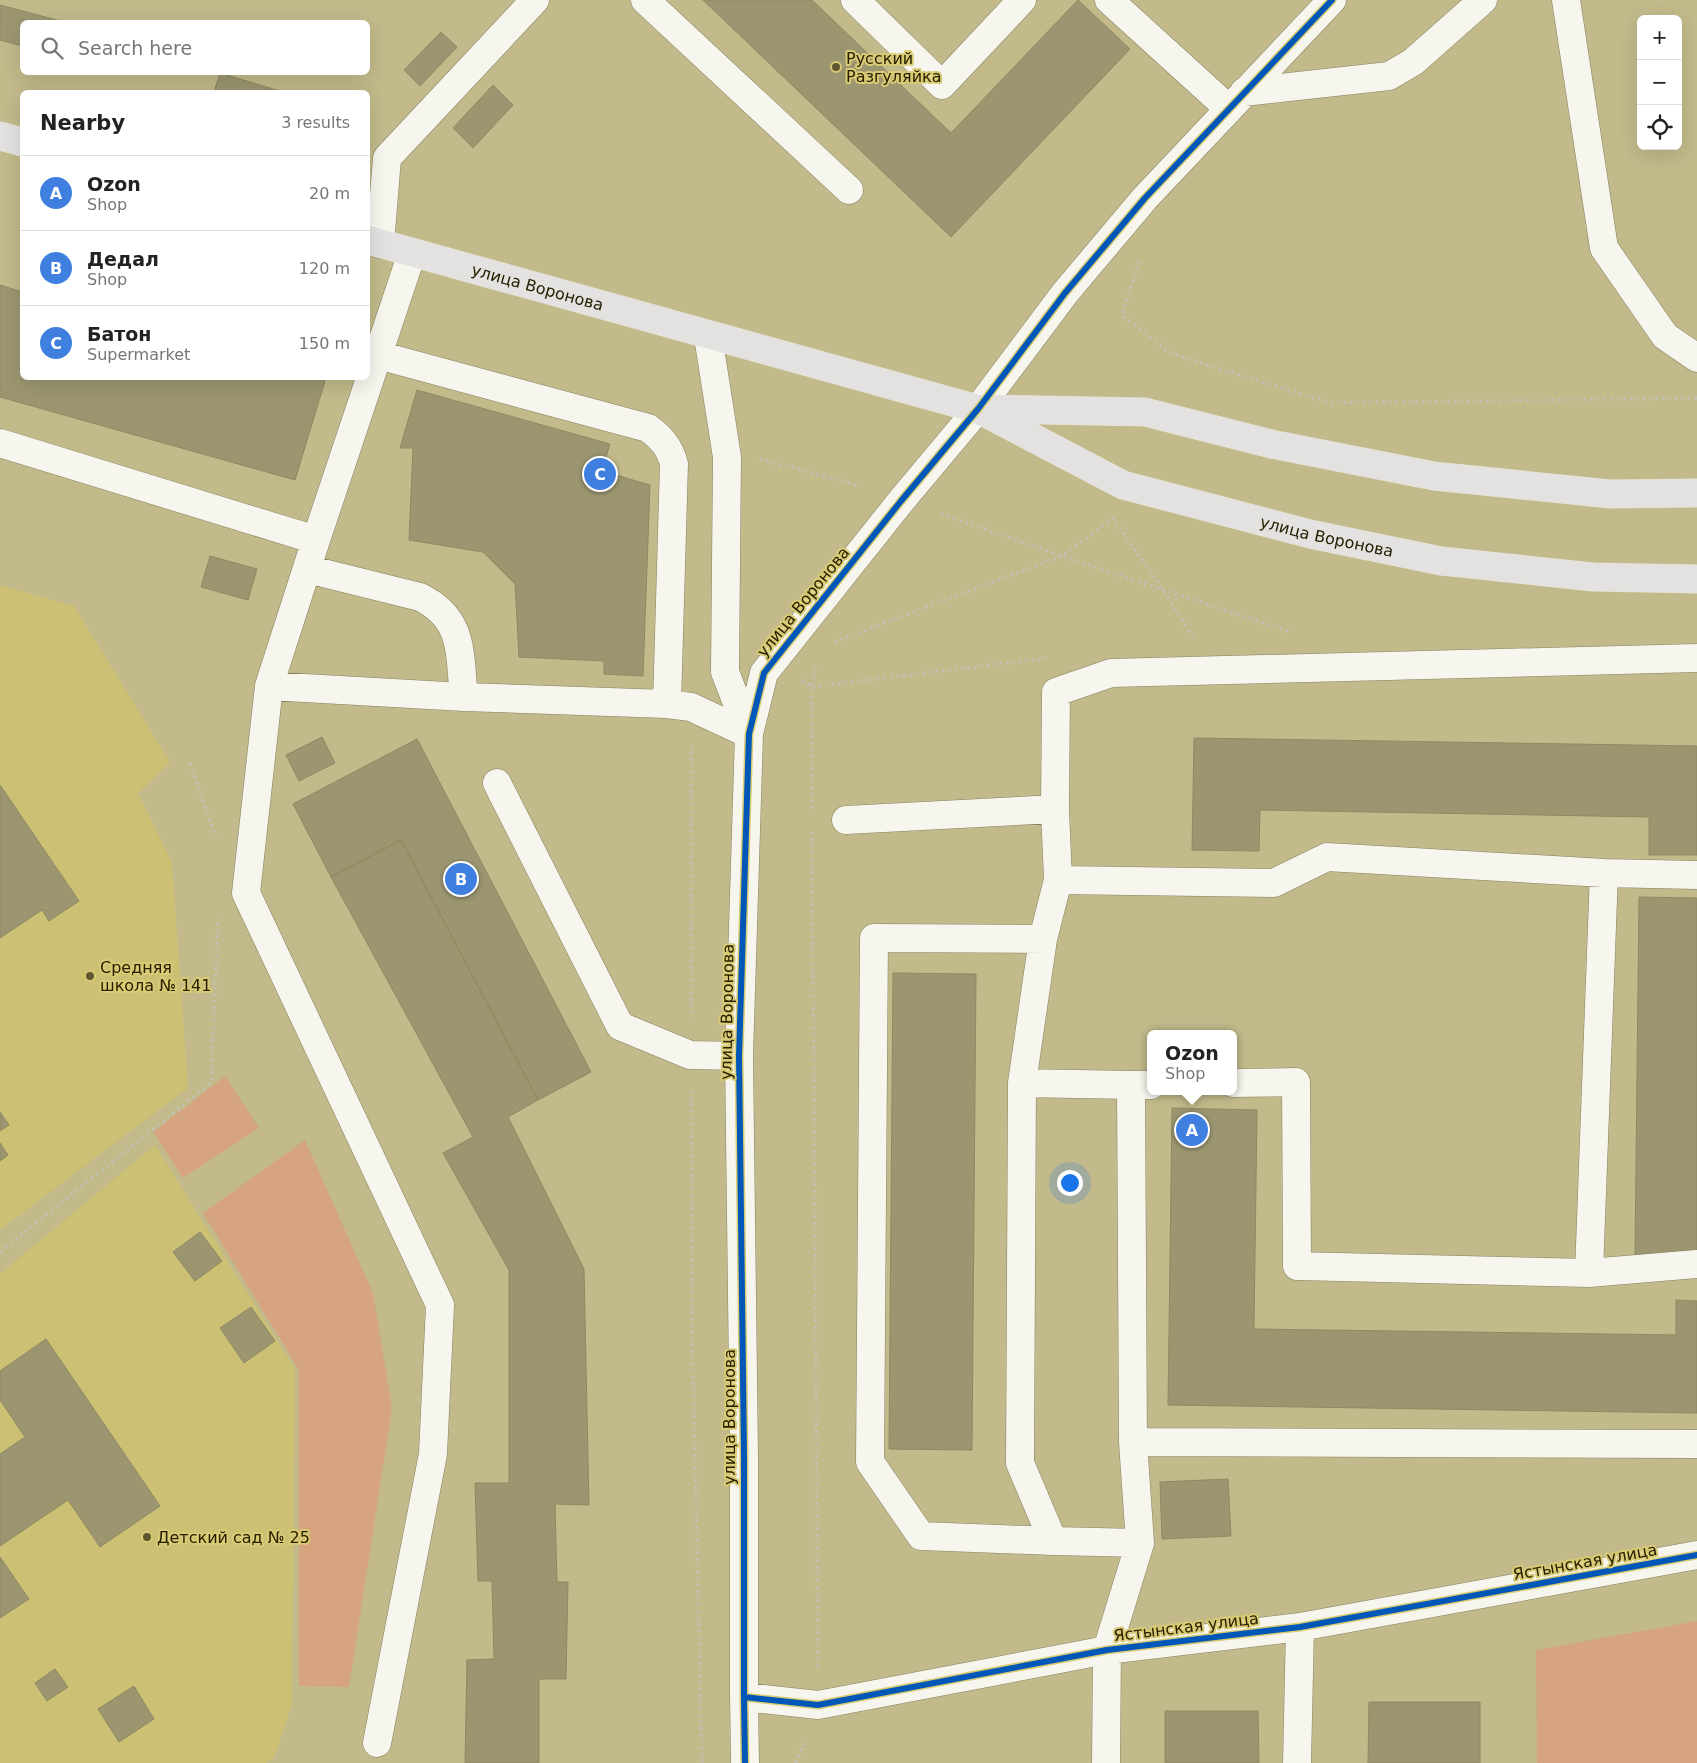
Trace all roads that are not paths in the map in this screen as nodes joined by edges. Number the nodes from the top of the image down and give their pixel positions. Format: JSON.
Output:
{"nodes":[{"id":1,"x":535,"y":0,"type":"edge"},
{"id":2,"x":645,"y":0,"type":"edge"},
{"id":3,"x":855,"y":0,"type":"edge"},
{"id":4,"x":1022,"y":0,"type":"edge"},
{"id":5,"x":1109,"y":0,"type":"edge"},
{"id":6,"x":1332,"y":0,"type":"edge"},
{"id":7,"x":1483,"y":0,"type":"edge"},
{"id":8,"x":1566,"y":0,"type":"edge"},
{"id":9,"x":1236,"y":100,"type":"junction"},
{"id":10,"x":0,"y":136,"type":"edge"},
{"id":11,"x":20,"y":141,"type":"edge"},
{"id":12,"x":849,"y":190,"type":"dead end"},
{"id":13,"x":374,"y":242,"type":"edge"},
{"id":14,"x":412,"y":253,"type":"junction"},
{"id":15,"x":708,"y":336,"type":"junction"},
{"id":16,"x":378,"y":355,"type":"junction"},
{"id":17,"x":1697,"y":358,"type":"edge"},
{"id":18,"x":370,"y":379,"type":"edge"},
{"id":19,"x":370,"y":380,"type":"edge"},
{"id":20,"x":976,"y":408,"type":"junction"},
{"id":21,"x":0,"y":443,"type":"edge"},
{"id":22,"x":1697,"y":493,"type":"edge"},
{"id":23,"x":316,"y":540,"type":"junction"},
{"id":24,"x":307,"y":569,"type":"junction"},
{"id":25,"x":1697,"y":579,"type":"edge"},
{"id":26,"x":1697,"y":658,"type":"edge"},
{"id":27,"x":269,"y":686,"type":"junction"},
{"id":28,"x":464,"y":697,"type":"junction"},
{"id":29,"x":679,"y":705,"type":"junction"},
{"id":30,"x":749,"y":734,"type":"junction"},
{"id":31,"x":497,"y":783,"type":"dead end"},
{"id":32,"x":1055,"y":809,"type":"junction"},
{"id":33,"x":846,"y":820,"type":"dead end"},
{"id":34,"x":1604,"y":873,"type":"junction"},
{"id":35,"x":1697,"y":876,"type":"edge"},
{"id":36,"x":1058,"y":880,"type":"junction"},
{"id":37,"x":1043,"y":939,"type":"junction"},
{"id":38,"x":739,"y":1056,"type":"junction"},
{"id":39,"x":1022,"y":1082,"type":"junction"},
{"id":40,"x":1237,"y":1083,"type":"edge"},
{"id":41,"x":1141,"y":1085,"type":"edge"},
{"id":42,"x":1697,"y":1264,"type":"edge"},
{"id":43,"x":1589,"y":1273,"type":"junction"},
{"id":44,"x":1133,"y":1442,"type":"junction"},
{"id":45,"x":1697,"y":1444,"type":"edge"},
{"id":46,"x":1053,"y":1541,"type":"junction"},
{"id":47,"x":1140,"y":1543,"type":"junction"},
{"id":48,"x":1697,"y":1555,"type":"edge"},
{"id":49,"x":1300,"y":1627,"type":"junction"},
{"id":50,"x":1107,"y":1650,"type":"junction"},
{"id":51,"x":744,"y":1697,"type":"junction"},
{"id":52,"x":377,"y":1743,"type":"dead end"},
{"id":53,"x":746,"y":1763,"type":"edge"},
{"id":54,"x":1106,"y":1763,"type":"edge"},
{"id":55,"x":1297,"y":1763,"type":"edge"}],
"edges":[{"from":1,"to":13,"type":"street"},
{"from":2,"to":12,"type":"street"},
{"from":3,"to":4,"type":"street"},
{"from":5,"to":9,"type":"street"},
{"from":6,"to":9,"type":"street"},
{"from":7,"to":9,"type":"street"},
{"from":8,"to":17,"type":"street"},
{"from":9,"to":20,"type":"street"},
{"from":10,"to":11,"type":"main road"},
{"from":13,"to":14,"type":"main road","name":"улица Воронова"},
{"from":14,"to":15,"type":"main road","name":"улица Воронова"},
{"from":14,"to":16,"type":"street"},
{"from":15,"to":20,"type":"main road","name":"улица Воронова"},
{"from":15,"to":30,"type":"street","name":"улица Воронова"},
{"from":16,"to":18,"type":"street"},
{"from":16,"to":29,"type":"street"},
{"from":19,"to":23,"type":"street"},
{"from":20,"to":22,"type":"main road","name":"улица Воронова"},
{"from":20,"to":25,"type":"main road","name":"улица Воронова"},
{"from":20,"to":30,"type":"street","name":"улица Воронова"},
{"from":21,"to":23,"type":"street"},
{"from":23,"to":24,"type":"street"},
{"from":24,"to":27,"type":"street"},
{"from":24,"to":28,"type":"street"},
{"from":26,"to":32,"type":"street"},
{"from":27,"to":28,"type":"street"},
{"from":27,"to":52,"type":"street"},
{"from":28,"to":29,"type":"street"},
{"from":29,"to":30,"type":"street"},
{"from":30,"to":38,"type":"street","name":"улица Воронова"},
{"from":31,"to":38,"type":"street"},
{"from":32,"to":33,"type":"street"},
{"from":32,"to":36,"type":"street"},
{"from":34,"to":35,"type":"street"},
{"from":34,"to":36,"type":"street"},
{"from":34,"to":43,"type":"street"},
{"from":36,"to":37,"type":"street"},
{"from":37,"to":39,"type":"street"},
{"from":37,"to":46,"type":"street"},
{"from":38,"to":51,"type":"street","name":"улица Воронова"},
{"from":39,"to":41,"type":"street"},
{"from":39,"to":46,"type":"street"},
{"from":40,"to":43,"type":"street"},
{"from":41,"to":44,"type":"street"},
{"from":42,"to":43,"type":"street"},
{"from":44,"to":45,"type":"street"},
{"from":44,"to":47,"type":"street"},
{"from":46,"to":47,"type":"street"},
{"from":47,"to":50,"type":"street"},
{"from":48,"to":49,"type":"street","name":"Ястынская улица"},
{"from":49,"to":50,"type":"street","name":"Ястынская улица"},
{"from":49,"to":55,"type":"street"},
{"from":50,"to":51,"type":"street","name":"Ястынская улица"},
{"from":50,"to":54,"type":"street"},
{"from":51,"to":53,"type":"street"}]}
